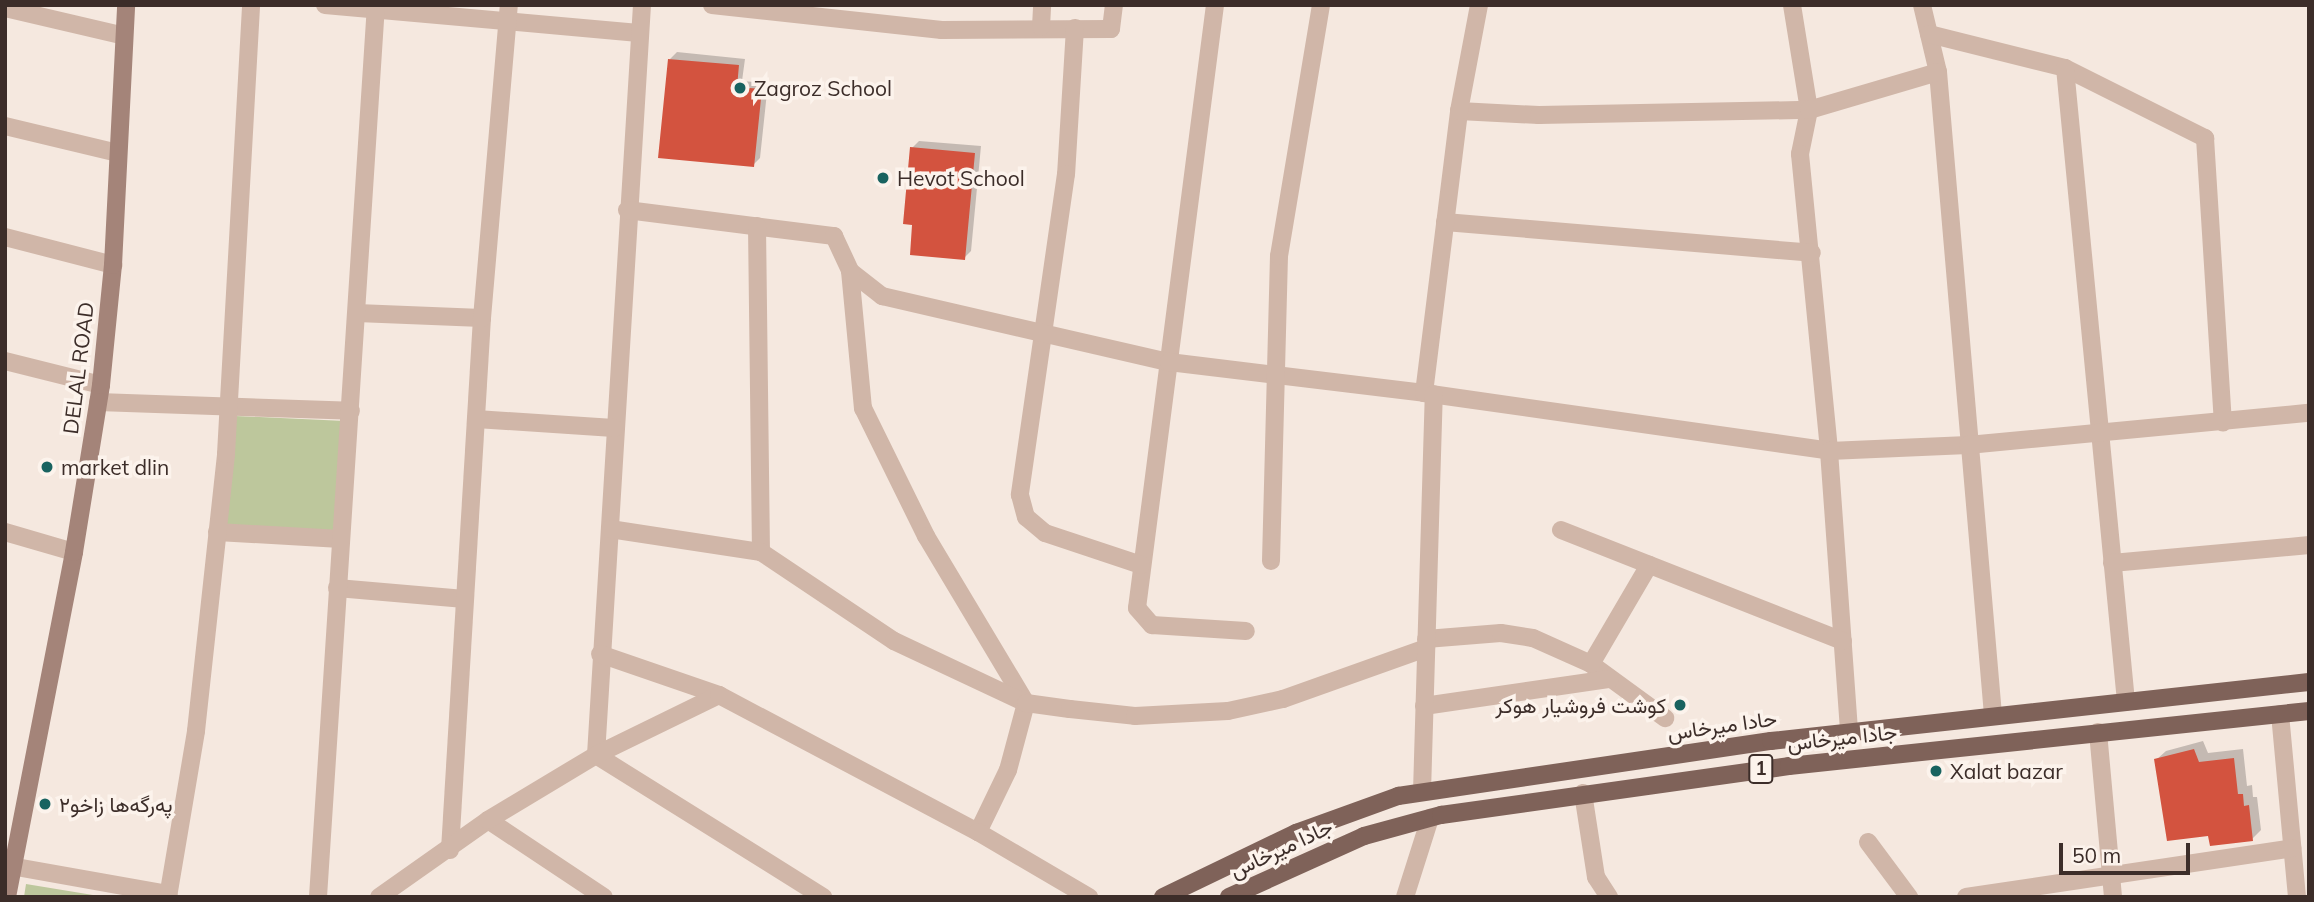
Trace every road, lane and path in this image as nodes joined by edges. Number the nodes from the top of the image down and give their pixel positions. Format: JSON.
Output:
{"nodes":[{"id":1,"x":127,"y":5,"type":"edge"},
{"id":2,"x":251,"y":5,"type":"edge"},
{"id":3,"x":325,"y":5,"type":"edge"},
{"id":4,"x":642,"y":5,"type":"edge"},
{"id":5,"x":712,"y":5,"type":"edge"},
{"id":6,"x":1042,"y":5,"type":"edge"},
{"id":7,"x":1114,"y":5,"type":"edge"},
{"id":8,"x":1214,"y":5,"type":"edge"},
{"id":9,"x":1321,"y":5,"type":"edge"},
{"id":10,"x":1479,"y":5,"type":"edge"},
{"id":11,"x":1792,"y":5,"type":"edge"},
{"id":12,"x":1922,"y":5,"type":"edge"},
{"id":13,"x":376,"y":7,"type":"edge"},
{"id":14,"x":5,"y":8,"type":"edge"},
{"id":15,"x":509,"y":12,"type":"edge"},
{"id":16,"x":878,"y":13,"type":"edge"},
{"id":17,"x":1041,"y":27,"type":"junction"},
{"id":18,"x":1075,"y":28,"type":"junction"},
{"id":19,"x":639,"y":33,"type":"junction"},
{"id":20,"x":1929,"y":33,"type":"junction"},
{"id":21,"x":124,"y":36,"type":"junction"},
{"id":22,"x":2065,"y":68,"type":"junction"},
{"id":23,"x":1938,"y":72,"type":"junction"},
{"id":24,"x":1809,"y":110,"type":"junction"},
{"id":25,"x":1459,"y":111,"type":"junction"},
{"id":26,"x":5,"y":126,"type":"edge"},
{"id":27,"x":118,"y":153,"type":"junction"},
{"id":28,"x":627,"y":210,"type":"junction"},
{"id":29,"x":1445,"y":222,"type":"junction"},
{"id":30,"x":757,"y":226,"type":"junction"},
{"id":31,"x":5,"y":237,"type":"edge"},
{"id":32,"x":1812,"y":253,"type":"junction"},
{"id":33,"x":113,"y":265,"type":"junction"},
{"id":34,"x":850,"y":271,"type":"junction"},
{"id":35,"x":357,"y":313,"type":"junction"},
{"id":36,"x":482,"y":318,"type":"junction"},
{"id":37,"x":1042,"y":332,"type":"junction"},
{"id":38,"x":5,"y":361,"type":"edge"},
{"id":39,"x":1168,"y":362,"type":"junction"},
{"id":40,"x":1275,"y":376,"type":"junction"},
{"id":41,"x":99,"y":393,"type":"junction"},
{"id":42,"x":1429,"y":394,"type":"junction"},
{"id":43,"x":228,"y":405,"type":"junction"},
{"id":44,"x":351,"y":411,"type":"junction"},
{"id":45,"x":2309,"y":413,"type":"edge"},
{"id":46,"x":476,"y":419,"type":"junction"},
{"id":47,"x":2223,"y":422,"type":"junction"},
{"id":48,"x":614,"y":428,"type":"junction"},
{"id":49,"x":2099,"y":435,"type":"junction"},
{"id":50,"x":1968,"y":445,"type":"junction"},
{"id":51,"x":1829,"y":451,"type":"junction"},
{"id":52,"x":610,"y":529,"type":"junction"},
{"id":53,"x":1561,"y":530,"type":"dead end"},
{"id":54,"x":5,"y":532,"type":"edge"},
{"id":55,"x":218,"y":532,"type":"junction"},
{"id":56,"x":341,"y":539,"type":"junction"},
{"id":57,"x":2309,"y":545,"type":"edge"},
{"id":58,"x":74,"y":552,"type":"junction"},
{"id":59,"x":761,"y":552,"type":"junction"},
{"id":60,"x":1271,"y":561,"type":"dead end"},
{"id":61,"x":2112,"y":564,"type":"junction"},
{"id":62,"x":1141,"y":565,"type":"junction"},
{"id":63,"x":1649,"y":565,"type":"junction"},
{"id":64,"x":337,"y":588,"type":"junction"},
{"id":65,"x":465,"y":599,"type":"junction"},
{"id":66,"x":1247,"y":631,"type":"dead end"},
{"id":67,"x":1843,"y":641,"type":"junction"},
{"id":68,"x":1426,"y":643,"type":"junction"},
{"id":69,"x":600,"y":654,"type":"junction"},
{"id":70,"x":1591,"y":664,"type":"junction"},
{"id":71,"x":1611,"y":679,"type":"junction"},
{"id":72,"x":2309,"y":682,"type":"edge"},
{"id":73,"x":719,"y":695,"type":"junction"},
{"id":74,"x":2126,"y":702,"type":"junction"},
{"id":75,"x":1026,"y":703,"type":"junction"},
{"id":76,"x":1424,"y":706,"type":"junction"},
{"id":77,"x":2309,"y":711,"type":"edge"},
{"id":78,"x":2280,"y":714,"type":"junction"},
{"id":79,"x":1993,"y":715,"type":"junction"},
{"id":80,"x":1665,"y":718,"type":"dead end"},
{"id":81,"x":1849,"y":731,"type":"junction"},
{"id":82,"x":2098,"y":732,"type":"junction"},
{"id":83,"x":596,"y":755,"type":"junction"},
{"id":84,"x":1422,"y":792,"type":"junction"},
{"id":85,"x":1583,"y":793,"type":"junction"},
{"id":86,"x":1430,"y":818,"type":"junction"},
{"id":87,"x":488,"y":820,"type":"junction"},
{"id":88,"x":978,"y":832,"type":"junction"},
{"id":89,"x":1868,"y":842,"type":"dead end"},
{"id":90,"x":2292,"y":848,"type":"junction"},
{"id":91,"x":450,"y":850,"type":"junction"},
{"id":92,"x":9,"y":866,"type":"edge"},
{"id":93,"x":2112,"y":872,"type":"junction"},
{"id":94,"x":168,"y":896,"type":"edge"},
{"id":95,"x":384,"y":896,"type":"edge"},
{"id":96,"x":7,"y":897,"type":"edge"},
{"id":97,"x":318,"y":897,"type":"edge"},
{"id":98,"x":604,"y":897,"type":"edge"},
{"id":99,"x":823,"y":897,"type":"edge"},
{"id":100,"x":1089,"y":897,"type":"edge"},
{"id":101,"x":1163,"y":897,"type":"edge"},
{"id":102,"x":1229,"y":897,"type":"edge"},
{"id":103,"x":1405,"y":897,"type":"edge"},
{"id":104,"x":1609,"y":897,"type":"edge"},
{"id":105,"x":1909,"y":897,"type":"edge"},
{"id":106,"x":1966,"y":897,"type":"edge"},
{"id":107,"x":2113,"y":897,"type":"edge"},
{"id":108,"x":2297,"y":897,"type":"edge"}],
"edges":[{"from":1,"to":21,"type":"main road","name":"DELAL ROAD"},
{"from":2,"to":43,"type":"street"},
{"from":3,"to":13,"type":"street"},
{"from":4,"to":19,"type":"street"},
{"from":5,"to":16,"type":"street"},
{"from":6,"to":17,"type":"street"},
{"from":7,"to":18,"type":"street"},
{"from":8,"to":39,"type":"street"},
{"from":9,"to":40,"type":"street"},
{"from":10,"to":25,"type":"street"},
{"from":11,"to":24,"type":"street"},
{"from":12,"to":20,"type":"street"},
{"from":13,"to":15,"type":"street"},
{"from":13,"to":35,"type":"street"},
{"from":14,"to":21,"type":"street"},
{"from":15,"to":19,"type":"street"},
{"from":15,"to":36,"type":"street"},
{"from":16,"to":17,"type":"street"},
{"from":17,"to":18,"type":"street"},
{"from":18,"to":37,"type":"street"},
{"from":19,"to":28,"type":"street"},
{"from":20,"to":22,"type":"street"},
{"from":20,"to":23,"type":"street"},
{"from":21,"to":27,"type":"main road","name":"DELAL ROAD"},
{"from":22,"to":47,"type":"street"},
{"from":22,"to":49,"type":"street"},
{"from":23,"to":24,"type":"street"},
{"from":23,"to":50,"type":"street"},
{"from":24,"to":25,"type":"street"},
{"from":24,"to":32,"type":"street"},
{"from":25,"to":29,"type":"street"},
{"from":26,"to":27,"type":"street"},
{"from":27,"to":33,"type":"main road","name":"DELAL ROAD"},
{"from":28,"to":30,"type":"street"},
{"from":28,"to":48,"type":"street"},
{"from":29,"to":32,"type":"street"},
{"from":29,"to":42,"type":"street"},
{"from":30,"to":34,"type":"street"},
{"from":30,"to":59,"type":"street"},
{"from":31,"to":33,"type":"street"},
{"from":32,"to":51,"type":"street"},
{"from":33,"to":41,"type":"main road","name":"DELAL ROAD"},
{"from":34,"to":37,"type":"street"},
{"from":34,"to":75,"type":"street"},
{"from":35,"to":36,"type":"street"},
{"from":35,"to":44,"type":"street"},
{"from":36,"to":46,"type":"street"},
{"from":37,"to":39,"type":"street"},
{"from":37,"to":62,"type":"street"},
{"from":38,"to":41,"type":"street"},
{"from":39,"to":40,"type":"street"},
{"from":39,"to":62,"type":"street"},
{"from":40,"to":42,"type":"street"},
{"from":40,"to":60,"type":"street"},
{"from":41,"to":43,"type":"street"},
{"from":41,"to":58,"type":"main road","name":"DELAL ROAD"},
{"from":42,"to":51,"type":"street"},
{"from":42,"to":68,"type":"street"},
{"from":43,"to":44,"type":"street"},
{"from":43,"to":55,"type":"street"},
{"from":44,"to":56,"type":"street"},
{"from":45,"to":47,"type":"street"},
{"from":46,"to":48,"type":"street"},
{"from":46,"to":65,"type":"street"},
{"from":47,"to":49,"type":"street"},
{"from":48,"to":52,"type":"street"},
{"from":49,"to":50,"type":"street"},
{"from":49,"to":61,"type":"street"},
{"from":50,"to":51,"type":"street"},
{"from":50,"to":79,"type":"street"},
{"from":51,"to":67,"type":"street"},
{"from":52,"to":59,"type":"street"},
{"from":52,"to":69,"type":"street"},
{"from":53,"to":63,"type":"street"},
{"from":54,"to":58,"type":"street"},
{"from":55,"to":56,"type":"street"},
{"from":55,"to":94,"type":"street"},
{"from":56,"to":64,"type":"street"},
{"from":57,"to":61,"type":"street"},
{"from":58,"to":92,"type":"main road","name":"DELAL ROAD"},
{"from":59,"to":75,"type":"street"},
{"from":61,"to":74,"type":"street"},
{"from":62,"to":66,"type":"street"},
{"from":63,"to":67,"type":"street"},
{"from":63,"to":70,"type":"street"},
{"from":64,"to":65,"type":"street"},
{"from":64,"to":97,"type":"street"},
{"from":65,"to":91,"type":"street"},
{"from":67,"to":81,"type":"street"},
{"from":68,"to":70,"type":"street"},
{"from":68,"to":75,"type":"street"},
{"from":68,"to":76,"type":"street"},
{"from":69,"to":73,"type":"street"},
{"from":69,"to":83,"type":"street"},
{"from":70,"to":71,"type":"street"},
{"from":71,"to":76,"type":"street"},
{"from":71,"to":80,"type":"street"},
{"from":72,"to":74,"type":"main road","name":"حادا ميرخاس"},
{"from":73,"to":83,"type":"street"},
{"from":73,"to":88,"type":"street"},
{"from":74,"to":79,"type":"main road","name":"حادا ميرخاس"},
{"from":75,"to":88,"type":"street"},
{"from":76,"to":84,"type":"street"},
{"from":77,"to":78,"type":"main road","name":"جادا ميرخاس","number":"1"},
{"from":78,"to":82,"type":"main road","name":"جادا ميرخاس","number":"1"},
{"from":78,"to":90,"type":"street"},
{"from":79,"to":81,"type":"main road","name":"حادا ميرخاس"},
{"from":81,"to":84,"type":"main road","name":"حادا ميرخاس"},
{"from":82,"to":85,"type":"main road","name":"جادا ميرخاس","number":"1"},
{"from":82,"to":93,"type":"street"},
{"from":83,"to":87,"type":"street"},
{"from":83,"to":99,"type":"street"},
{"from":84,"to":101,"type":"main road","name":"حادا ميرخاس"},
{"from":85,"to":86,"type":"main road","name":"جادا ميرخاس","number":"1"},
{"from":85,"to":104,"type":"street"},
{"from":86,"to":102,"type":"main road","name":"جادا ميرخاس","number":"1"},
{"from":86,"to":103,"type":"street"},
{"from":87,"to":91,"type":"street"},
{"from":87,"to":98,"type":"street"},
{"from":88,"to":100,"type":"street"},
{"from":89,"to":105,"type":"street"},
{"from":90,"to":93,"type":"street"},
{"from":90,"to":108,"type":"street"},
{"from":91,"to":95,"type":"street"},
{"from":92,"to":94,"type":"street"},
{"from":92,"to":96,"type":"main road","name":"DELAL ROAD"},
{"from":93,"to":106,"type":"street"},
{"from":93,"to":107,"type":"street"}]}
